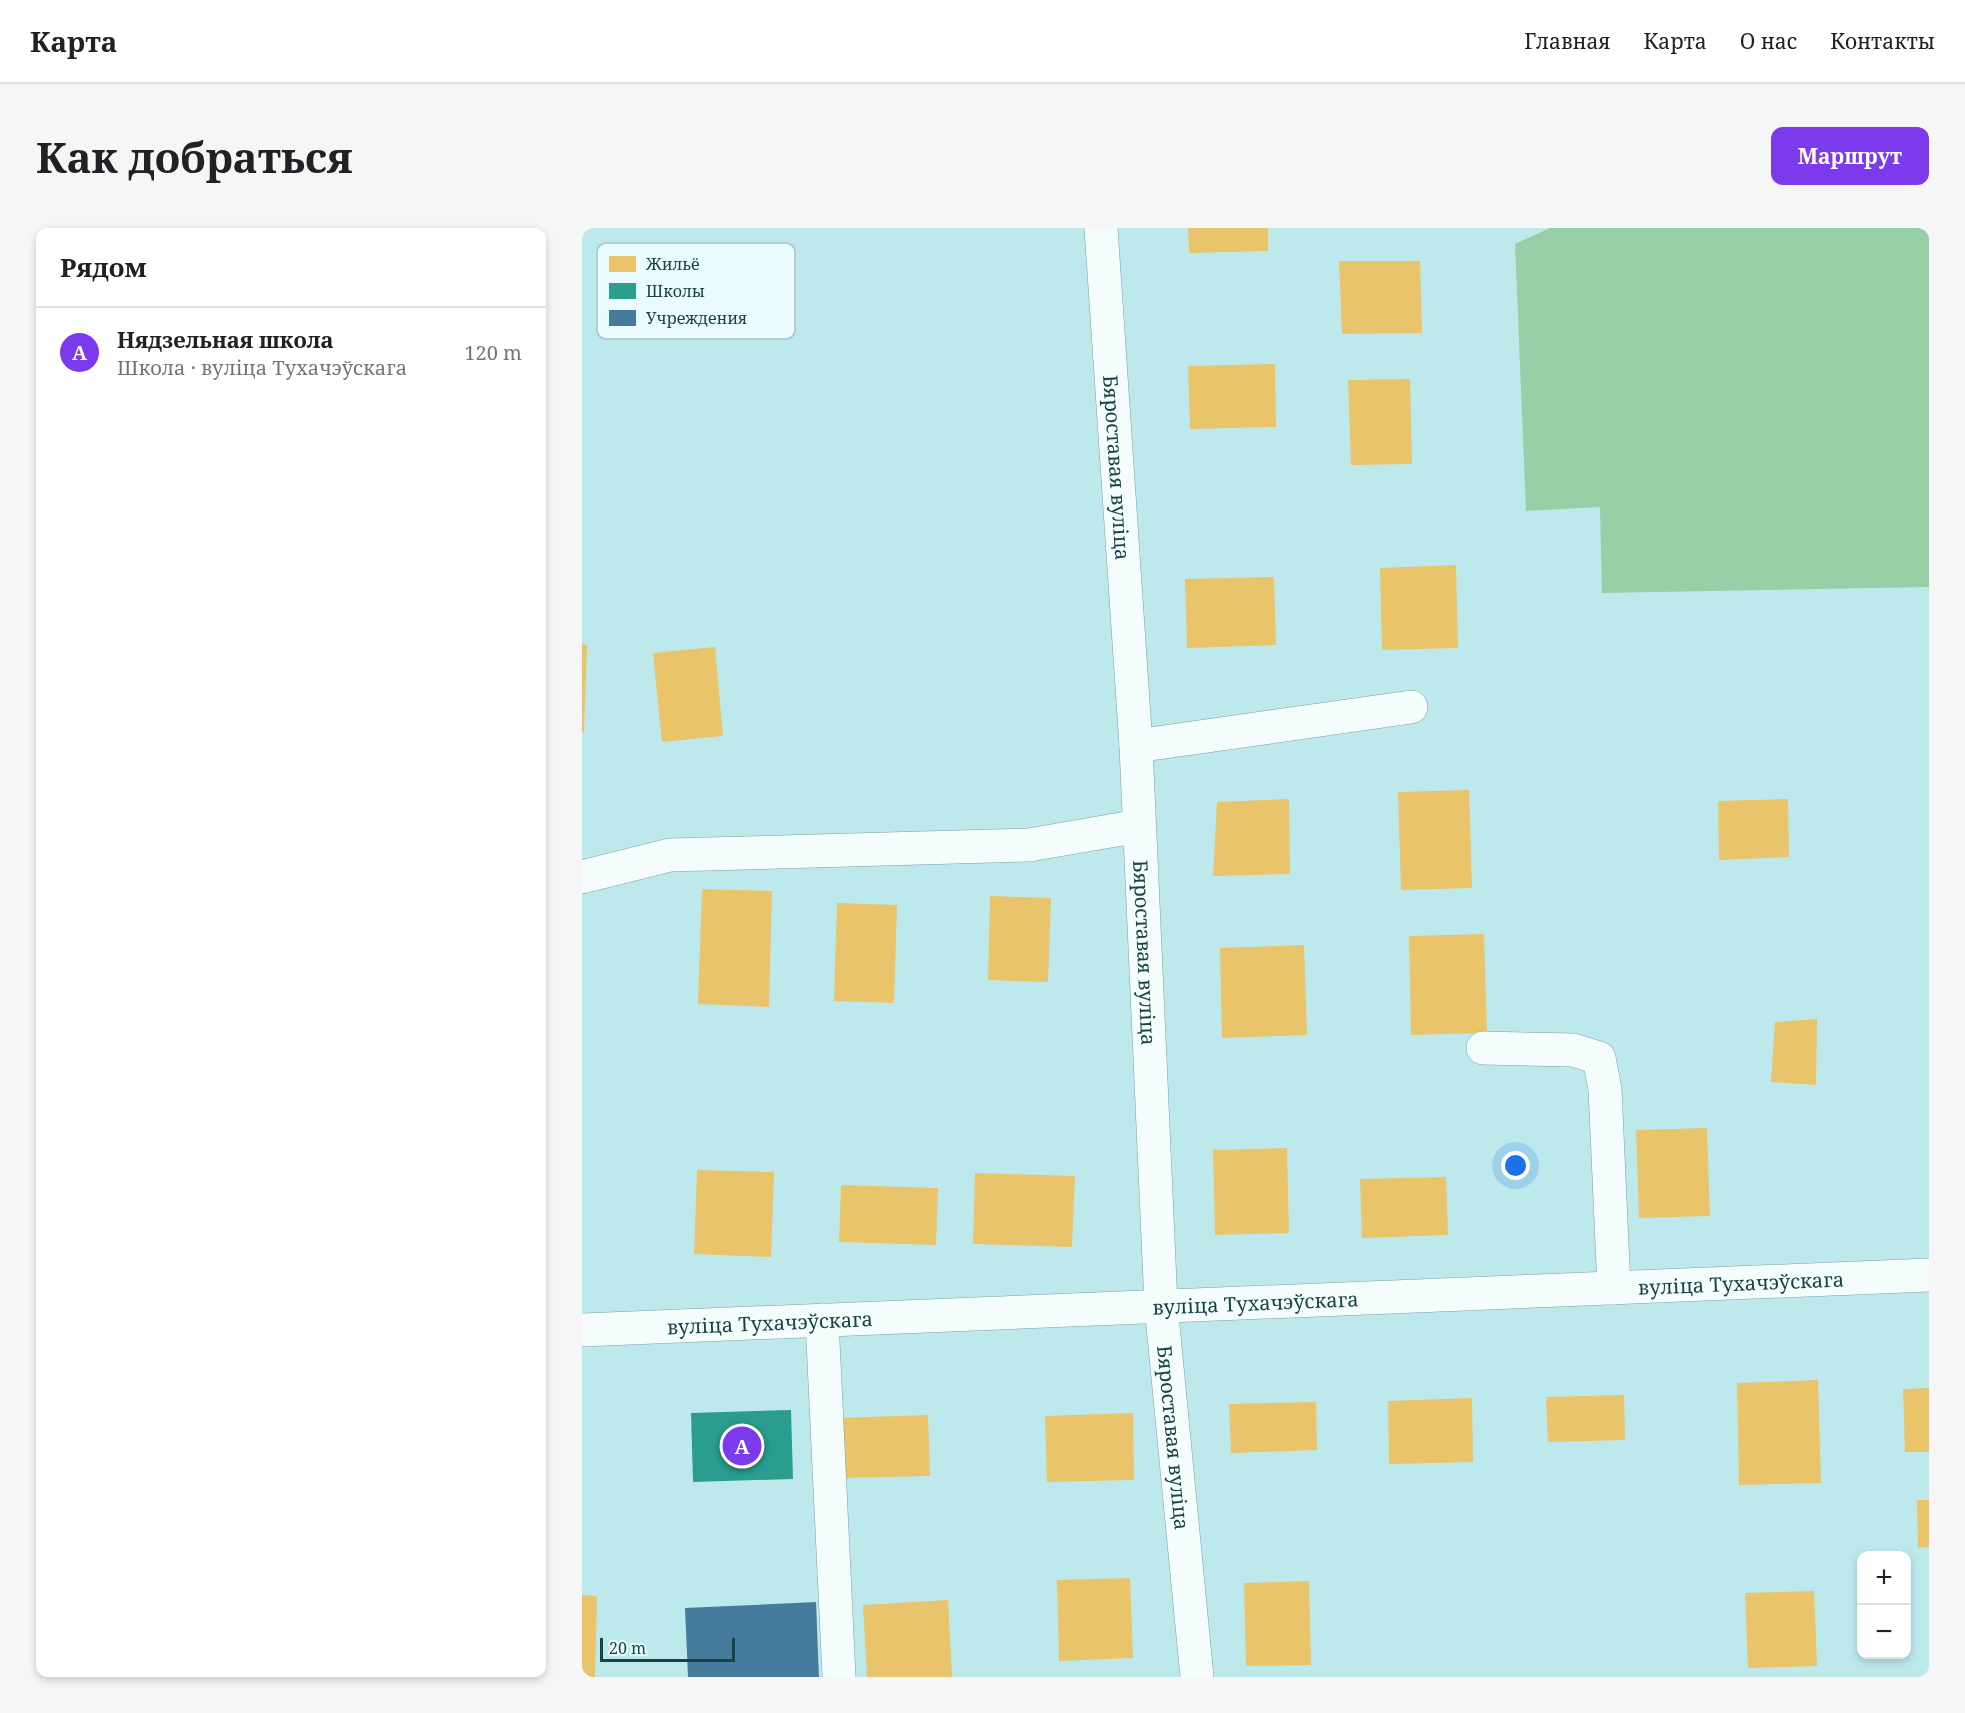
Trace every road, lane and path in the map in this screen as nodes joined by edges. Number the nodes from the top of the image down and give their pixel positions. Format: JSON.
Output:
{"nodes":[{"id":1,"x":1101,"y":228,"type":"edge"},
{"id":2,"x":1411,"y":707,"type":"dead end"},
{"id":3,"x":1136,"y":746,"type":"junction"},
{"id":4,"x":1139,"y":826,"type":"junction"},
{"id":5,"x":582,"y":877,"type":"edge"},
{"id":6,"x":1484,"y":1048,"type":"dead end"},
{"id":7,"x":1929,"y":1275,"type":"edge"},
{"id":8,"x":1614,"y":1288,"type":"junction"},
{"id":9,"x":1161,"y":1305,"type":"junction"},
{"id":10,"x":822,"y":1320,"type":"junction"},
{"id":11,"x":582,"y":1330,"type":"edge"},
{"id":12,"x":838,"y":1677,"type":"edge"},
{"id":13,"x":1197,"y":1677,"type":"edge"}],
"edges":[{"from":1,"to":3,"type":"street","name":"Бяроставая вуліца"},
{"from":2,"to":3,"type":"street"},
{"from":3,"to":4,"type":"street","name":"Бяроставая вуліца"},
{"from":4,"to":5,"type":"street"},
{"from":4,"to":9,"type":"street","name":"Бяроставая вуліца"},
{"from":6,"to":8,"type":"street"},
{"from":7,"to":8,"type":"street","name":"вуліца Тухачэўскага"},
{"from":8,"to":9,"type":"street","name":"вуліца Тухачэўскага"},
{"from":9,"to":10,"type":"street","name":"вуліца Тухачэўскага"},
{"from":9,"to":13,"type":"street","name":"Бяроставая вуліца"},
{"from":10,"to":11,"type":"street","name":"вуліца Тухачэўскага"},
{"from":10,"to":12,"type":"street"}]}
